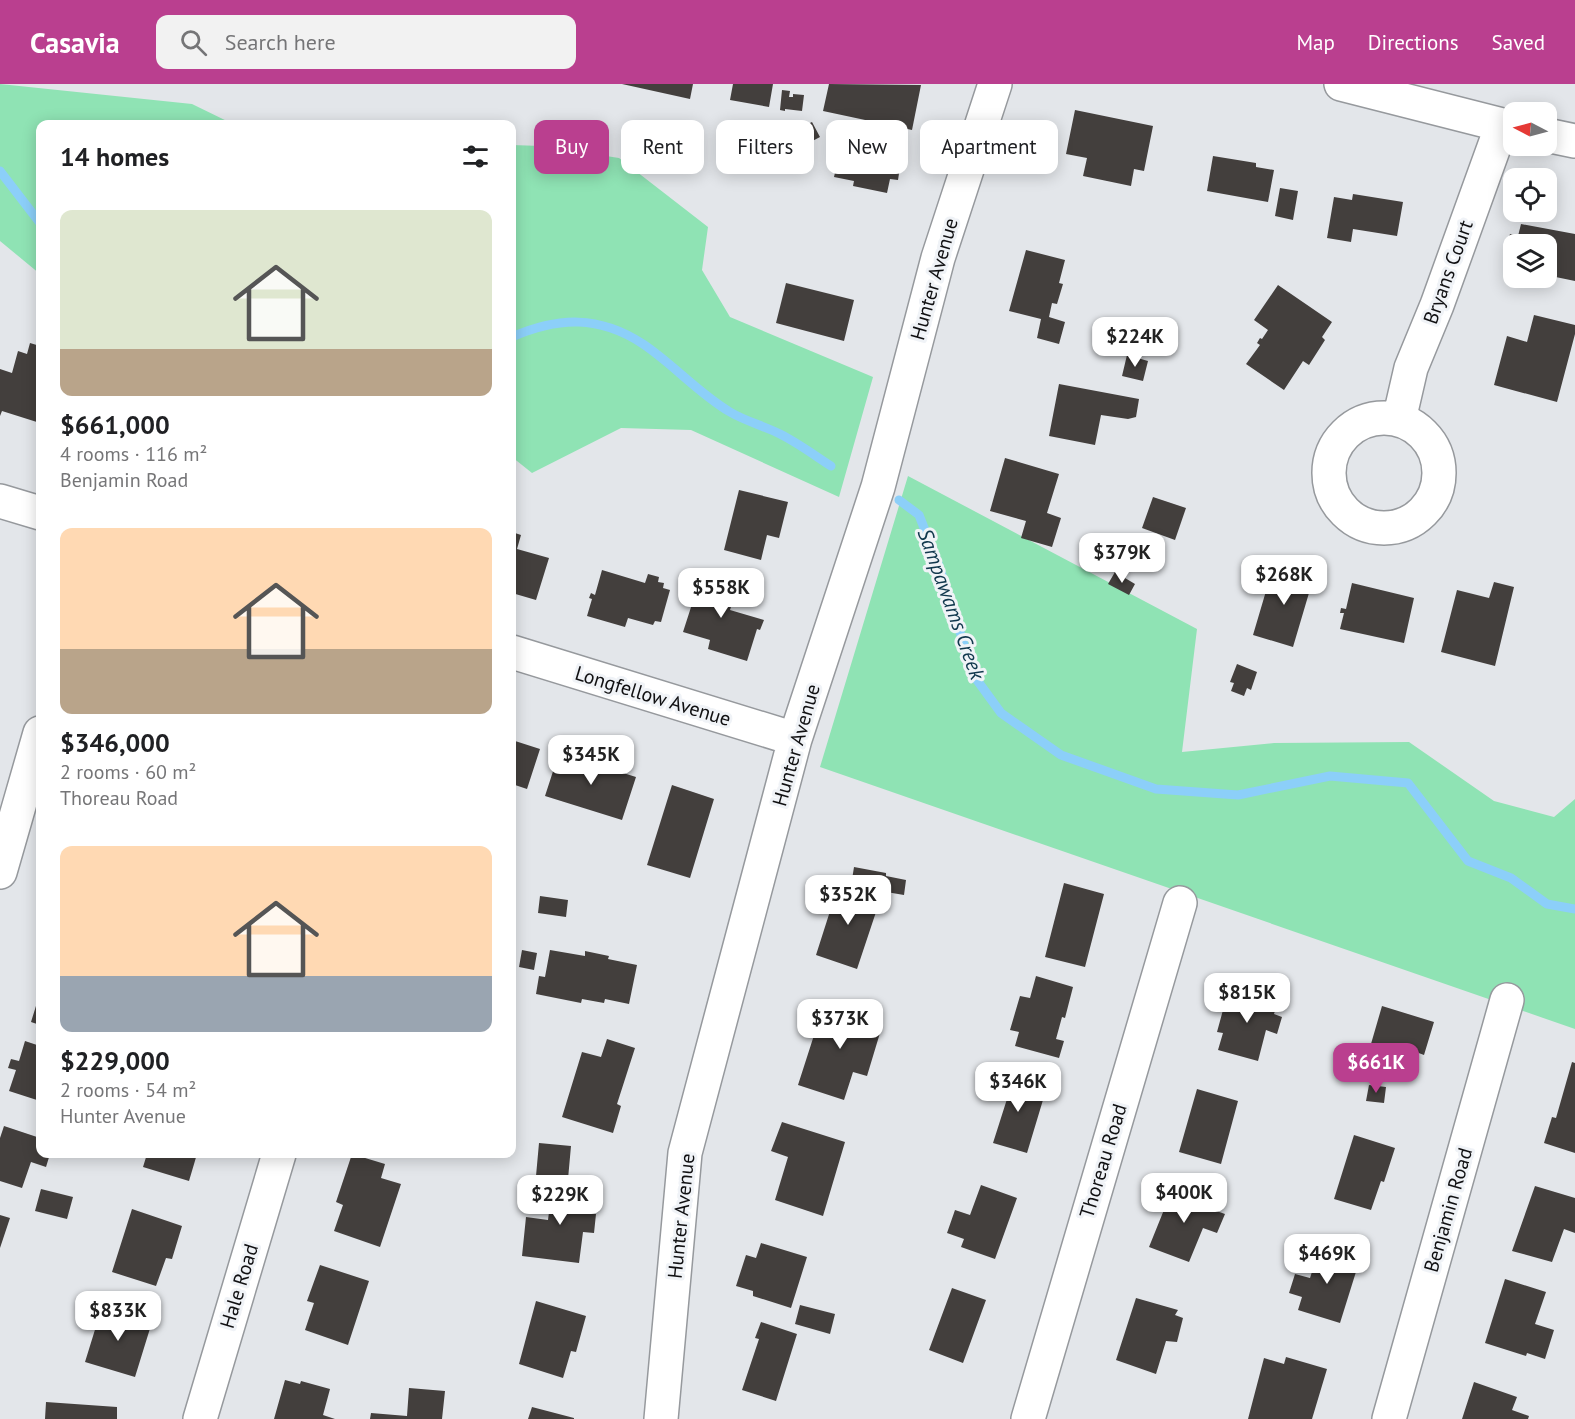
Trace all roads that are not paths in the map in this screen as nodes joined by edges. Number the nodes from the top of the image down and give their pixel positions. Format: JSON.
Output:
{"nodes":[{"id":1,"x":994,"y":84,"type":"edge"},
{"id":2,"x":1341,"y":84,"type":"edge"},
{"id":3,"x":1409,"y":92,"type":"edge"},
{"id":4,"x":1503,"y":124,"type":"edge"},
{"id":5,"x":1557,"y":137,"type":"edge"},
{"id":6,"x":1503,"y":139,"type":"edge"},
{"id":7,"x":1575,"y":141,"type":"edge"},
{"id":8,"x":1399,"y":420,"type":"dead end"},
{"id":9,"x":0,"y":501,"type":"edge"},
{"id":10,"x":36,"y":512,"type":"edge"},
{"id":11,"x":516,"y":653,"type":"edge"},
{"id":12,"x":795,"y":739,"type":"junction"},
{"id":13,"x":36,"y":747,"type":"edge"},
{"id":14,"x":0,"y":872,"type":"edge"},
{"id":15,"x":1180,"y":903,"type":"dead end"},
{"id":16,"x":1507,"y":1000,"type":"dead end"},
{"id":17,"x":278,"y":1158,"type":"edge"},
{"id":18,"x":200,"y":1419,"type":"edge"},
{"id":19,"x":661,"y":1419,"type":"edge"},
{"id":20,"x":1028,"y":1419,"type":"edge"},
{"id":21,"x":1389,"y":1419,"type":"edge"}],
"edges":[{"from":1,"to":12,"type":"street","name":"Hunter Avenue"},
{"from":2,"to":3,"type":"street"},
{"from":3,"to":4,"type":"street"},
{"from":5,"to":7,"type":"street"},
{"from":6,"to":8,"type":"street","name":"Bryans Court"},
{"from":9,"to":10,"type":"street"},
{"from":11,"to":12,"type":"street","name":"Longfellow Avenue"},
{"from":12,"to":19,"type":"street","name":"Hunter Avenue"},
{"from":13,"to":14,"type":"street"},
{"from":15,"to":20,"type":"street","name":"Thoreau Road"},
{"from":16,"to":21,"type":"street","name":"Benjamin Road"},
{"from":17,"to":18,"type":"street","name":"Hale Road"}]}
